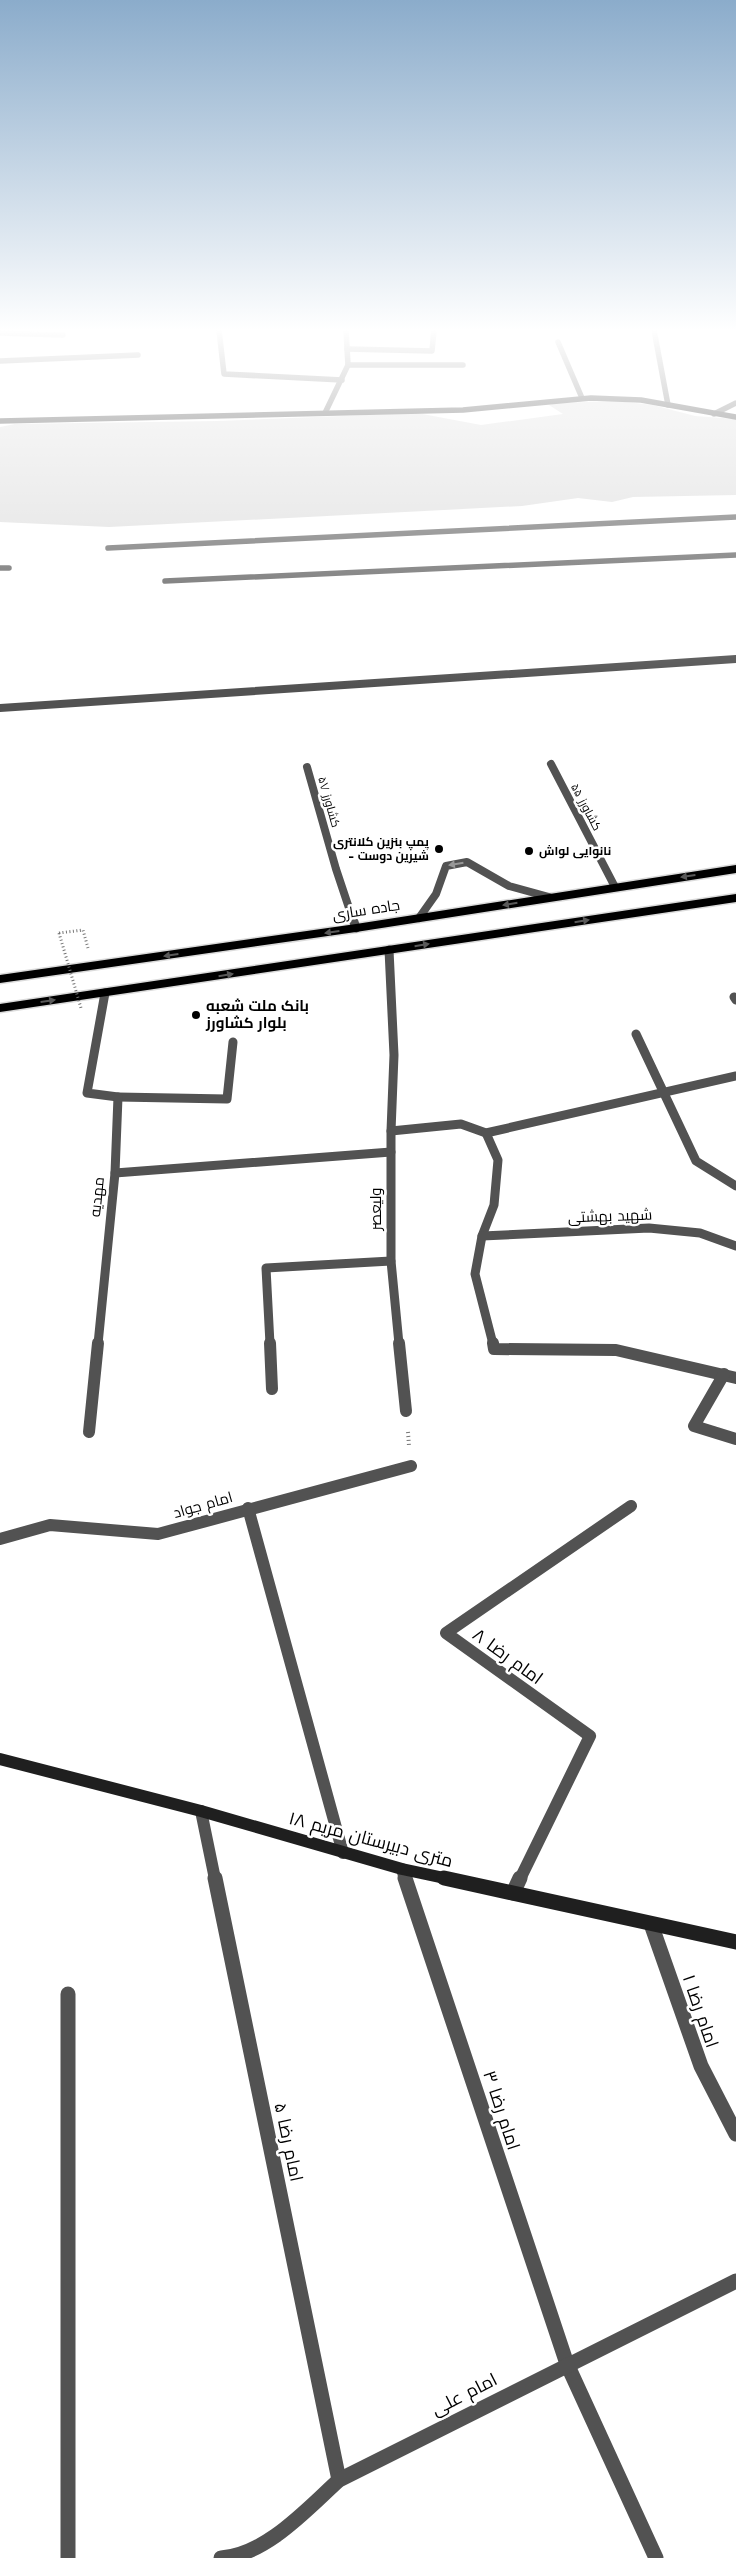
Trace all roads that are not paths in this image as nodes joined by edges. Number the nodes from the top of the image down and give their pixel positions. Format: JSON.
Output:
{"nodes":[{"id":1,"x":736,"y":518,"type":"edge"},
{"id":2,"x":108,"y":548,"type":"dead end"},
{"id":3,"x":736,"y":555,"type":"edge"},
{"id":4,"x":0,"y":568,"type":"edge"},
{"id":5,"x":9,"y":568,"type":"dead end"},
{"id":6,"x":165,"y":580,"type":"dead end"},
{"id":7,"x":736,"y":659,"type":"edge"},
{"id":8,"x":0,"y":708,"type":"edge"},
{"id":9,"x":550,"y":764,"type":"dead end"},
{"id":10,"x":307,"y":767,"type":"dead end"},
{"id":11,"x":736,"y":869,"type":"edge"},
{"id":12,"x":615,"y":887,"type":"junction"},
{"id":13,"x":549,"y":898,"type":"junction"},
{"id":14,"x":736,"y":898,"type":"edge"},
{"id":15,"x":419,"y":918,"type":"junction"},
{"id":16,"x":356,"y":928,"type":"junction"},
{"id":17,"x":389,"y":950,"type":"junction"},
{"id":18,"x":0,"y":979,"type":"edge"},
{"id":19,"x":105,"y":993,"type":"junction"},
{"id":20,"x":0,"y":1008,"type":"edge"},
{"id":21,"x":636,"y":1034,"type":"dead end"},
{"id":22,"x":233,"y":1042,"type":"dead end"},
{"id":23,"x":736,"y":1076,"type":"edge"},
{"id":24,"x":665,"y":1092,"type":"junction"},
{"id":25,"x":118,"y":1097,"type":"junction"},
{"id":26,"x":391,"y":1131,"type":"junction"},
{"id":27,"x":486,"y":1133,"type":"junction"},
{"id":28,"x":391,"y":1152,"type":"junction"},
{"id":29,"x":115,"y":1174,"type":"junction"},
{"id":30,"x":736,"y":1186,"type":"edge"},
{"id":31,"x":482,"y":1236,"type":"junction"},
{"id":32,"x":736,"y":1246,"type":"edge"},
{"id":33,"x":391,"y":1261,"type":"junction"},
{"id":34,"x":724,"y":1374,"type":"junction"},
{"id":35,"x":736,"y":1378,"type":"edge"},
{"id":36,"x":272,"y":1389,"type":"dead end"},
{"id":37,"x":406,"y":1411,"type":"road end"},
{"id":38,"x":89,"y":1432,"type":"dead end"},
{"id":39,"x":736,"y":1439,"type":"edge"},
{"id":40,"x":411,"y":1466,"type":"road end"},
{"id":41,"x":631,"y":1506,"type":"dead end"},
{"id":42,"x":248,"y":1508,"type":"junction"},
{"id":43,"x":0,"y":1539,"type":"edge"},
{"id":44,"x":0,"y":1759,"type":"edge"},
{"id":45,"x":201,"y":1811,"type":"junction"},
{"id":46,"x":343,"y":1853,"type":"junction"},
{"id":47,"x":402,"y":1869,"type":"junction"},
{"id":48,"x":513,"y":1894,"type":"junction"},
{"id":49,"x":651,"y":1924,"type":"junction"},
{"id":50,"x":736,"y":1942,"type":"edge"},
{"id":51,"x":68,"y":1994,"type":"dead end"},
{"id":52,"x":736,"y":2134,"type":"edge"},
{"id":53,"x":736,"y":2281,"type":"edge"},
{"id":54,"x":567,"y":2364,"type":"junction"},
{"id":55,"x":339,"y":2480,"type":"junction"},
{"id":56,"x":68,"y":2558,"type":"edge"},
{"id":57,"x":221,"y":2558,"type":"edge"},
{"id":58,"x":656,"y":2558,"type":"edge"}],
"edges":[{"from":1,"to":2,"type":"street"},
{"from":3,"to":6,"type":"street"},
{"from":4,"to":5,"type":"street"},
{"from":7,"to":8,"type":"street"},
{"from":9,"to":12,"type":"street","name":"کشاورز ۵۵"},
{"from":10,"to":16,"type":"street","name":"کشاورز ۵۷"},
{"from":11,"to":12,"type":"highway","name":"جاده ساری","one_way":true},
{"from":12,"to":13,"type":"highway","name":"جاده ساری"},
{"from":13,"to":15,"type":"highway","name":"جاده ساری","one_way":true},
{"from":13,"to":15,"type":"street","one_way":true},
{"from":17,"to":14,"type":"highway","one_way":true},
{"from":15,"to":16,"type":"highway","name":"جاده ساری"},
{"from":16,"to":18,"type":"highway","name":"جاده ساری","one_way":true},
{"from":19,"to":17,"type":"highway","one_way":true},
{"from":17,"to":26,"type":"street","name":"ولیعصر"},
{"from":20,"to":19,"type":"highway","one_way":true},
{"from":19,"to":25,"type":"street"},
{"from":21,"to":24,"type":"street"},
{"from":22,"to":25,"type":"street"},
{"from":23,"to":24,"type":"street"},
{"from":24,"to":27,"type":"street"},
{"from":24,"to":30,"type":"street"},
{"from":25,"to":29,"type":"street","name":"مهدیه"},
{"from":26,"to":27,"type":"street"},
{"from":26,"to":28,"type":"street","name":"ولیعصر"},
{"from":27,"to":31,"type":"street"},
{"from":28,"to":29,"type":"street"},
{"from":28,"to":33,"type":"street","name":"ولیعصر"},
{"from":29,"to":38,"type":"street","name":"مهدیه"},
{"from":31,"to":32,"type":"street","name":"شهید بهشتی"},
{"from":31,"to":34,"type":"street"},
{"from":33,"to":36,"type":"street"},
{"from":33,"to":37,"type":"street","name":"ولیعصر"},
{"from":34,"to":35,"type":"street"},
{"from":34,"to":39,"type":"street"},
{"from":40,"to":42,"type":"street","name":"امام جواد"},
{"from":41,"to":48,"type":"street","name":"امام رضا ۸"},
{"from":42,"to":43,"type":"street","name":"امام جواد"},
{"from":42,"to":46,"type":"street"},
{"from":44,"to":45,"type":"street","name":"۱۸ متری دبیرستان مریم"},
{"from":45,"to":46,"type":"street","name":"۱۸ متری دبیرستان مریم"},
{"from":45,"to":55,"type":"street","name":"امام رضا ۵"},
{"from":46,"to":47,"type":"street","name":"۱۸ متری دبیرستان مریم"},
{"from":47,"to":48,"type":"street","name":"۱۸ متری دبیرستان مریم"},
{"from":47,"to":54,"type":"street","name":"امام رضا ۳"},
{"from":48,"to":49,"type":"street","name":"۱۸ متری دبیرستان مریم"},
{"from":49,"to":50,"type":"street","name":"۱۸ متری دبیرستان مریم"},
{"from":49,"to":52,"type":"street","name":"امام رضا ۱"},
{"from":51,"to":56,"type":"street"},
{"from":53,"to":54,"type":"street","name":"امام علی"},
{"from":54,"to":55,"type":"street","name":"امام علی"},
{"from":54,"to":58,"type":"street","name":"امام رضا ۳"},
{"from":55,"to":57,"type":"street","name":"امام علی"}]}
